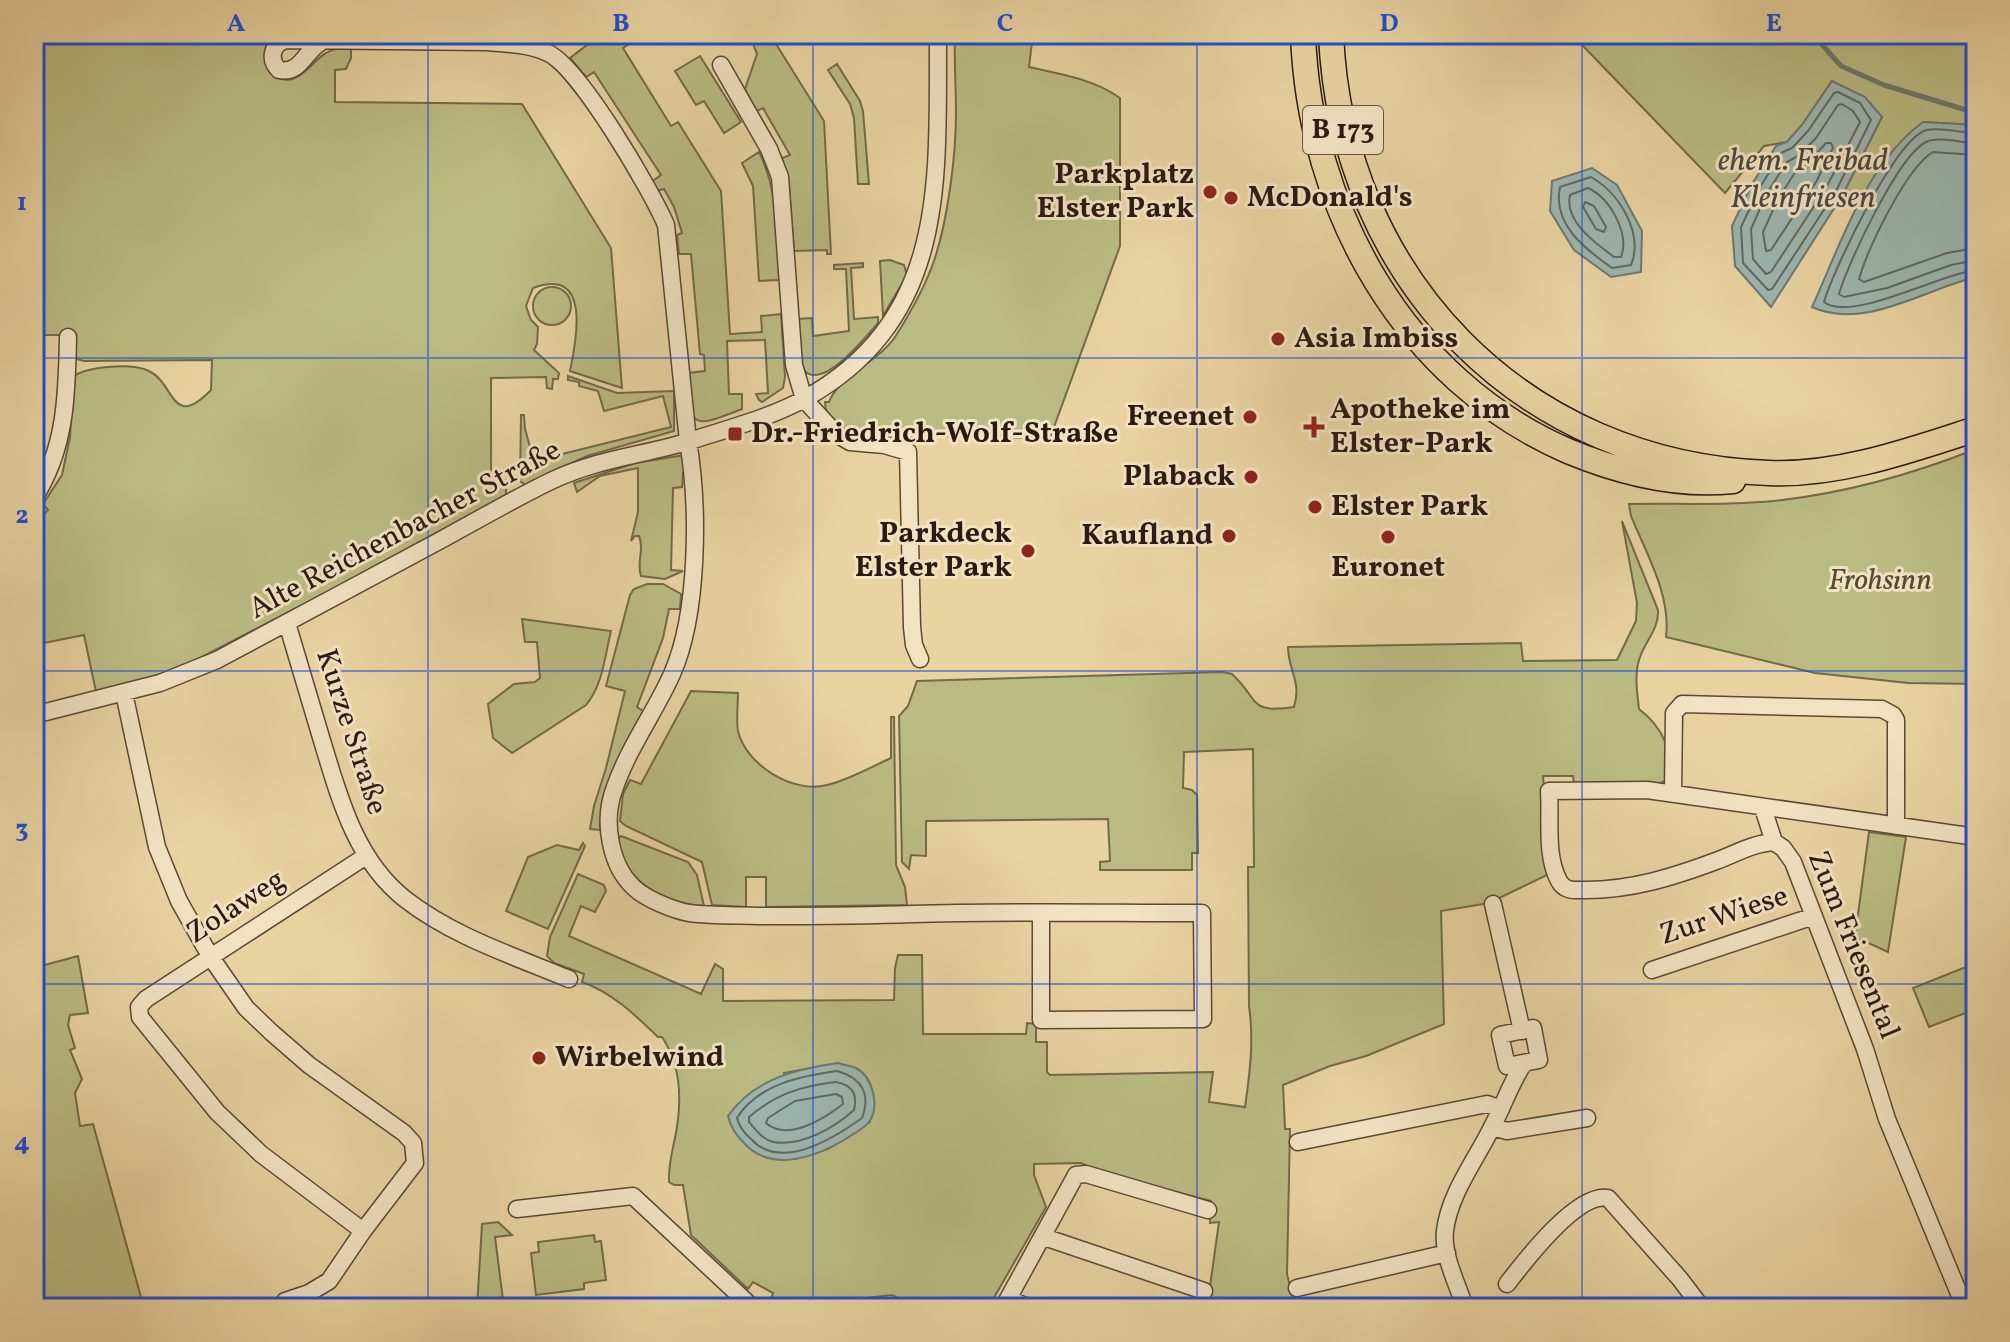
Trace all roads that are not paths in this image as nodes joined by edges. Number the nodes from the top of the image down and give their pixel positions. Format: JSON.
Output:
{"nodes":[{"id":1,"x":938,"y":34,"type":"edge"},
{"id":2,"x":1303,"y":34,"type":"edge"},
{"id":3,"x":1331,"y":34,"type":"edge"},
{"id":4,"x":321,"y":42,"type":"dead end"},
{"id":5,"x":721,"y":65,"type":"dead end"},
{"id":6,"x":68,"y":337,"type":"dead end"},
{"id":7,"x":804,"y":399,"type":"junction"},
{"id":8,"x":1976,"y":429,"type":"edge"},
{"id":9,"x":688,"y":441,"type":"junction"},
{"id":10,"x":1771,"y":474,"type":"junction"},
{"id":11,"x":34,"y":498,"type":"edge"},
{"id":12,"x":287,"y":623,"type":"junction"},
{"id":13,"x":920,"y":659,"type":"dead end"},
{"id":14,"x":124,"y":693,"type":"junction"},
{"id":15,"x":34,"y":715,"type":"edge"},
{"id":16,"x":1673,"y":793,"type":"junction"},
{"id":17,"x":1763,"y":808,"type":"junction"},
{"id":18,"x":1896,"y":826,"type":"junction"},
{"id":19,"x":1976,"y":837,"type":"edge"},
{"id":20,"x":1774,"y":842,"type":"junction"},
{"id":21,"x":366,"y":856,"type":"junction"},
{"id":22,"x":1493,"y":904,"type":"dead end"},
{"id":23,"x":1041,"y":914,"type":"junction"},
{"id":24,"x":1814,"y":916,"type":"junction"},
{"id":25,"x":210,"y":956,"type":"junction"},
{"id":26,"x":1652,"y":970,"type":"dead end"},
{"id":27,"x":569,"y":979,"type":"dead end"},
{"id":28,"x":1522,"y":1031,"type":"junction"},
{"id":29,"x":1524,"y":1063,"type":"junction"},
{"id":30,"x":1501,"y":1109,"type":"junction"},
{"id":31,"x":1587,"y":1118,"type":"dead end"},
{"id":32,"x":1492,"y":1127,"type":"junction"},
{"id":33,"x":1298,"y":1142,"type":"dead end"},
{"id":34,"x":517,"y":1209,"type":"dead end"},
{"id":35,"x":1208,"y":1210,"type":"dead end"},
{"id":36,"x":363,"y":1231,"type":"junction"},
{"id":37,"x":1044,"y":1237,"type":"junction"},
{"id":38,"x":1447,"y":1253,"type":"junction"},
{"id":39,"x":1507,"y":1284,"type":"dead end"},
{"id":40,"x":1297,"y":1288,"type":"dead end"},
{"id":41,"x":1204,"y":1291,"type":"dead end"},
{"id":42,"x":285,"y":1301,"type":"dead end"},
{"id":43,"x":1006,"y":1303,"type":"edge"},
{"id":44,"x":753,"y":1308,"type":"edge"},
{"id":45,"x":861,"y":1308,"type":"edge"},
{"id":46,"x":891,"y":1308,"type":"edge"},
{"id":47,"x":1030,"y":1308,"type":"edge"},
{"id":48,"x":1465,"y":1308,"type":"edge"},
{"id":49,"x":1702,"y":1308,"type":"edge"},
{"id":50,"x":1965,"y":1308,"type":"edge"}],
"edges":[{"from":1,"to":7,"type":"street","name":"Alte Reichenbacher Straße"},
{"from":2,"to":10,"type":"main road","number":"B 173"},
{"from":3,"to":10,"type":"main road","number":"B 173"},
{"from":4,"to":9,"type":"street"},
{"from":5,"to":7,"type":"street"},
{"from":6,"to":11,"type":"street"},
{"from":7,"to":9,"type":"street","name":"Alte Reichenbacher Straße"},
{"from":7,"to":13,"type":"street"},
{"from":8,"to":10,"type":"main road","number":"B 173"},
{"from":9,"to":12,"type":"street","name":"Alte Reichenbacher Straße"},
{"from":9,"to":23,"type":"street"},
{"from":12,"to":14,"type":"street","name":"Alte Reichenbacher Straße"},
{"from":12,"to":21,"type":"street","name":"Kurze Straße"},
{"from":14,"to":15,"type":"street","name":"Alte Reichenbacher Straße"},
{"from":14,"to":25,"type":"street"},
{"from":16,"to":17,"type":"street"},
{"from":16,"to":18,"type":"street"},
{"from":16,"to":20,"type":"street"},
{"from":17,"to":18,"type":"street"},
{"from":17,"to":20,"type":"street","name":"Zum Friesental"},
{"from":18,"to":19,"type":"street"},
{"from":20,"to":24,"type":"street","name":"Zum Friesental"},
{"from":21,"to":25,"type":"street","name":"Zolaweg"},
{"from":21,"to":27,"type":"street","name":"Kurze Straße"},
{"from":22,"to":28,"type":"street"},
{"from":23,"to":23,"type":"street"},
{"from":24,"to":26,"type":"street","name":"Zur Wiese"},
{"from":24,"to":50,"type":"street","name":"Zum Friesental"},
{"from":25,"to":36,"type":"street"},
{"from":25,"to":36,"type":"street","name":"Zolaweg"},
{"from":28,"to":29,"type":"street"},
{"from":28,"to":29,"type":"street"},
{"from":29,"to":30,"type":"street"},
{"from":30,"to":32,"type":"street"},
{"from":30,"to":33,"type":"street"},
{"from":31,"to":32,"type":"street"},
{"from":32,"to":38,"type":"street"},
{"from":34,"to":44,"type":"street"},
{"from":35,"to":37,"type":"street"},
{"from":36,"to":42,"type":"street"},
{"from":37,"to":41,"type":"street"},
{"from":37,"to":43,"type":"street"},
{"from":38,"to":40,"type":"street"},
{"from":38,"to":48,"type":"street"},
{"from":39,"to":49,"type":"street"},
{"from":43,"to":47,"type":"street"},
{"from":45,"to":46,"type":"street"}]}
